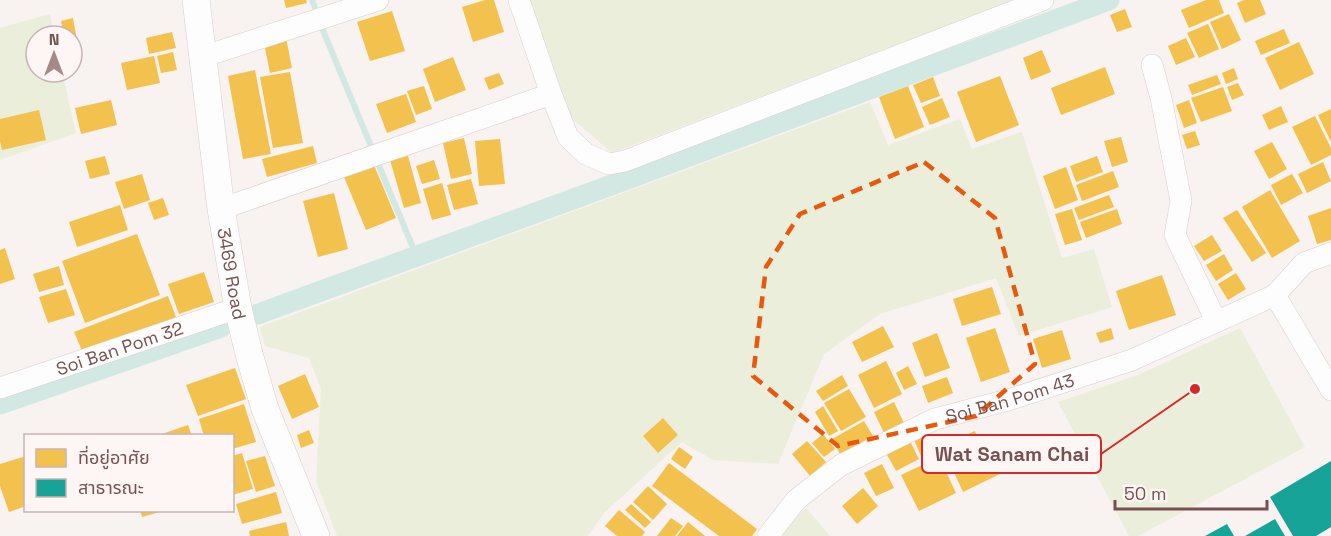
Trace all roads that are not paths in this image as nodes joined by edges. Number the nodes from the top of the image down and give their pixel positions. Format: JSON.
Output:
{"nodes":[{"id":1,"x":196,"y":0,"type":"edge"},
{"id":2,"x":378,"y":0,"type":"edge"},
{"id":3,"x":519,"y":0,"type":"edge"},
{"id":4,"x":1043,"y":0,"type":"edge"},
{"id":5,"x":202,"y":57,"type":"junction"},
{"id":6,"x":1152,"y":65,"type":"dead end"},
{"id":7,"x":551,"y":94,"type":"junction"},
{"id":8,"x":221,"y":209,"type":"junction"},
{"id":9,"x":1331,"y":253,"type":"edge"},
{"id":10,"x":1275,"y":296,"type":"junction"},
{"id":11,"x":238,"y":308,"type":"junction"},
{"id":12,"x":1216,"y":321,"type":"junction"},
{"id":13,"x":0,"y":388,"type":"edge"},
{"id":14,"x":1331,"y":390,"type":"edge"},
{"id":15,"x":316,"y":536,"type":"edge"},
{"id":16,"x":768,"y":536,"type":"edge"}],
"edges":[{"from":1,"to":5,"type":"street","name":"3469 Road"},
{"from":2,"to":5,"type":"street"},
{"from":3,"to":7,"type":"street"},
{"from":4,"to":7,"type":"street"},
{"from":5,"to":8,"type":"street","name":"3469 Road"},
{"from":6,"to":12,"type":"street"},
{"from":7,"to":8,"type":"street"},
{"from":8,"to":11,"type":"street","name":"3469 Road"},
{"from":9,"to":10,"type":"street"},
{"from":10,"to":12,"type":"street","name":"Soi Ban Pom 43"},
{"from":10,"to":14,"type":"street"},
{"from":11,"to":13,"type":"street","name":"Soi Ban Pom 32"},
{"from":11,"to":15,"type":"street","name":"3469 Road"},
{"from":12,"to":16,"type":"street","name":"Soi Ban Pom 43"}]}
